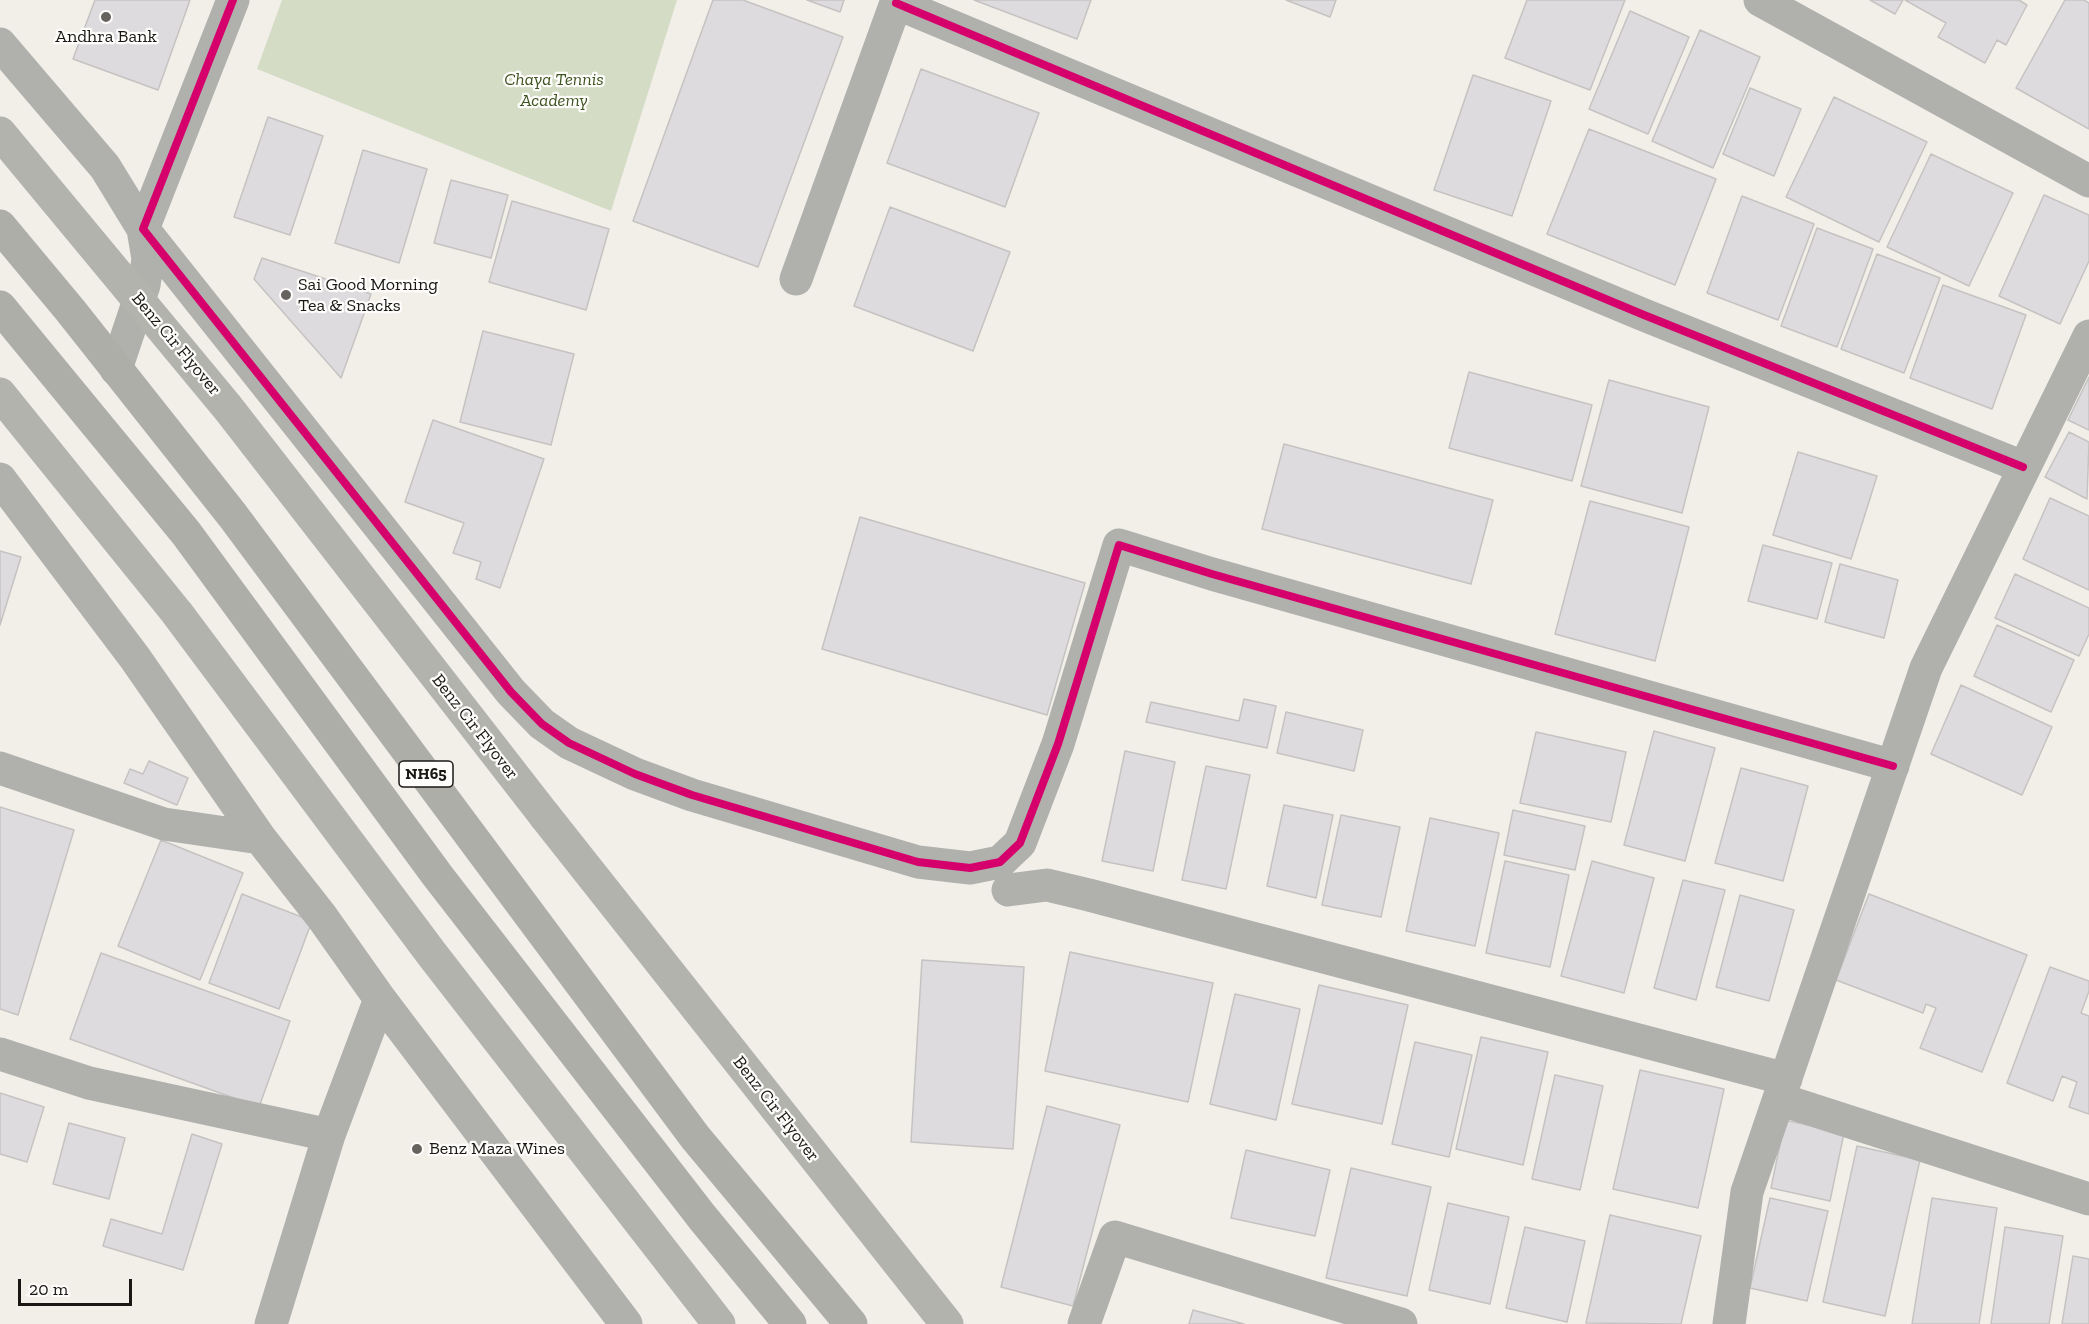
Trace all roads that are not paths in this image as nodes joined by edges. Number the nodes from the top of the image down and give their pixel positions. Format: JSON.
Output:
{"nodes":[{"id":1,"x":233,"y":0,"type":"edge"},
{"id":2,"x":1760,"y":0,"type":"edge"},
{"id":3,"x":897,"y":1,"type":"edge"},
{"id":4,"x":0,"y":44,"type":"edge"},
{"id":5,"x":0,"y":133,"type":"edge"},
{"id":6,"x":2089,"y":181,"type":"edge"},
{"id":7,"x":0,"y":226,"type":"edge"},
{"id":8,"x":143,"y":229,"type":"junction"},
{"id":9,"x":796,"y":279,"type":"dead end"},
{"id":10,"x":0,"y":307,"type":"edge"},
{"id":11,"x":2089,"y":336,"type":"edge"},
{"id":12,"x":116,"y":369,"type":"junction"},
{"id":13,"x":0,"y":394,"type":"edge"},
{"id":14,"x":2023,"y":467,"type":"junction"},
{"id":15,"x":0,"y":479,"type":"edge"},
{"id":16,"x":1893,"y":766,"type":"junction"},
{"id":17,"x":0,"y":768,"type":"edge"},
{"id":18,"x":260,"y":838,"type":"junction"},
{"id":19,"x":1008,"y":890,"type":"dead end"},
{"id":20,"x":380,"y":999,"type":"junction"},
{"id":21,"x":0,"y":1054,"type":"edge"},
{"id":22,"x":1782,"y":1089,"type":"junction"},
{"id":23,"x":329,"y":1135,"type":"junction"},
{"id":24,"x":2089,"y":1199,"type":"edge"},
{"id":25,"x":271,"y":1324,"type":"edge"},
{"id":26,"x":626,"y":1324,"type":"edge"},
{"id":27,"x":720,"y":1324,"type":"edge"},
{"id":28,"x":790,"y":1324,"type":"edge"},
{"id":29,"x":850,"y":1324,"type":"edge"},
{"id":30,"x":947,"y":1324,"type":"edge"},
{"id":31,"x":1084,"y":1324,"type":"edge"},
{"id":32,"x":1401,"y":1324,"type":"edge"},
{"id":33,"x":1730,"y":1324,"type":"edge"}],
"edges":[{"from":1,"to":8,"type":"street"},
{"from":2,"to":6,"type":"street"},
{"from":3,"to":9,"type":"street"},
{"from":3,"to":14,"type":"street"},
{"from":4,"to":8,"type":"street"},
{"from":5,"to":30,"type":"main road","name":"Benz Cir Flyover","bridge":true},
{"from":7,"to":12,"type":"highway","number":"NH65"},
{"from":8,"to":12,"type":"street"},
{"from":8,"to":16,"type":"street"},
{"from":10,"to":28,"type":"highway","number":"NH65"},
{"from":11,"to":14,"type":"street"},
{"from":12,"to":29,"type":"highway","number":"NH65"},
{"from":13,"to":27,"type":"main road"},
{"from":14,"to":16,"type":"street"},
{"from":15,"to":18,"type":"street"},
{"from":16,"to":22,"type":"street"},
{"from":17,"to":18,"type":"street"},
{"from":18,"to":20,"type":"street"},
{"from":19,"to":22,"type":"street"},
{"from":20,"to":23,"type":"street"},
{"from":20,"to":26,"type":"street"},
{"from":21,"to":23,"type":"street"},
{"from":22,"to":24,"type":"street"},
{"from":22,"to":33,"type":"street"},
{"from":23,"to":25,"type":"street"},
{"from":31,"to":32,"type":"street"}]}
